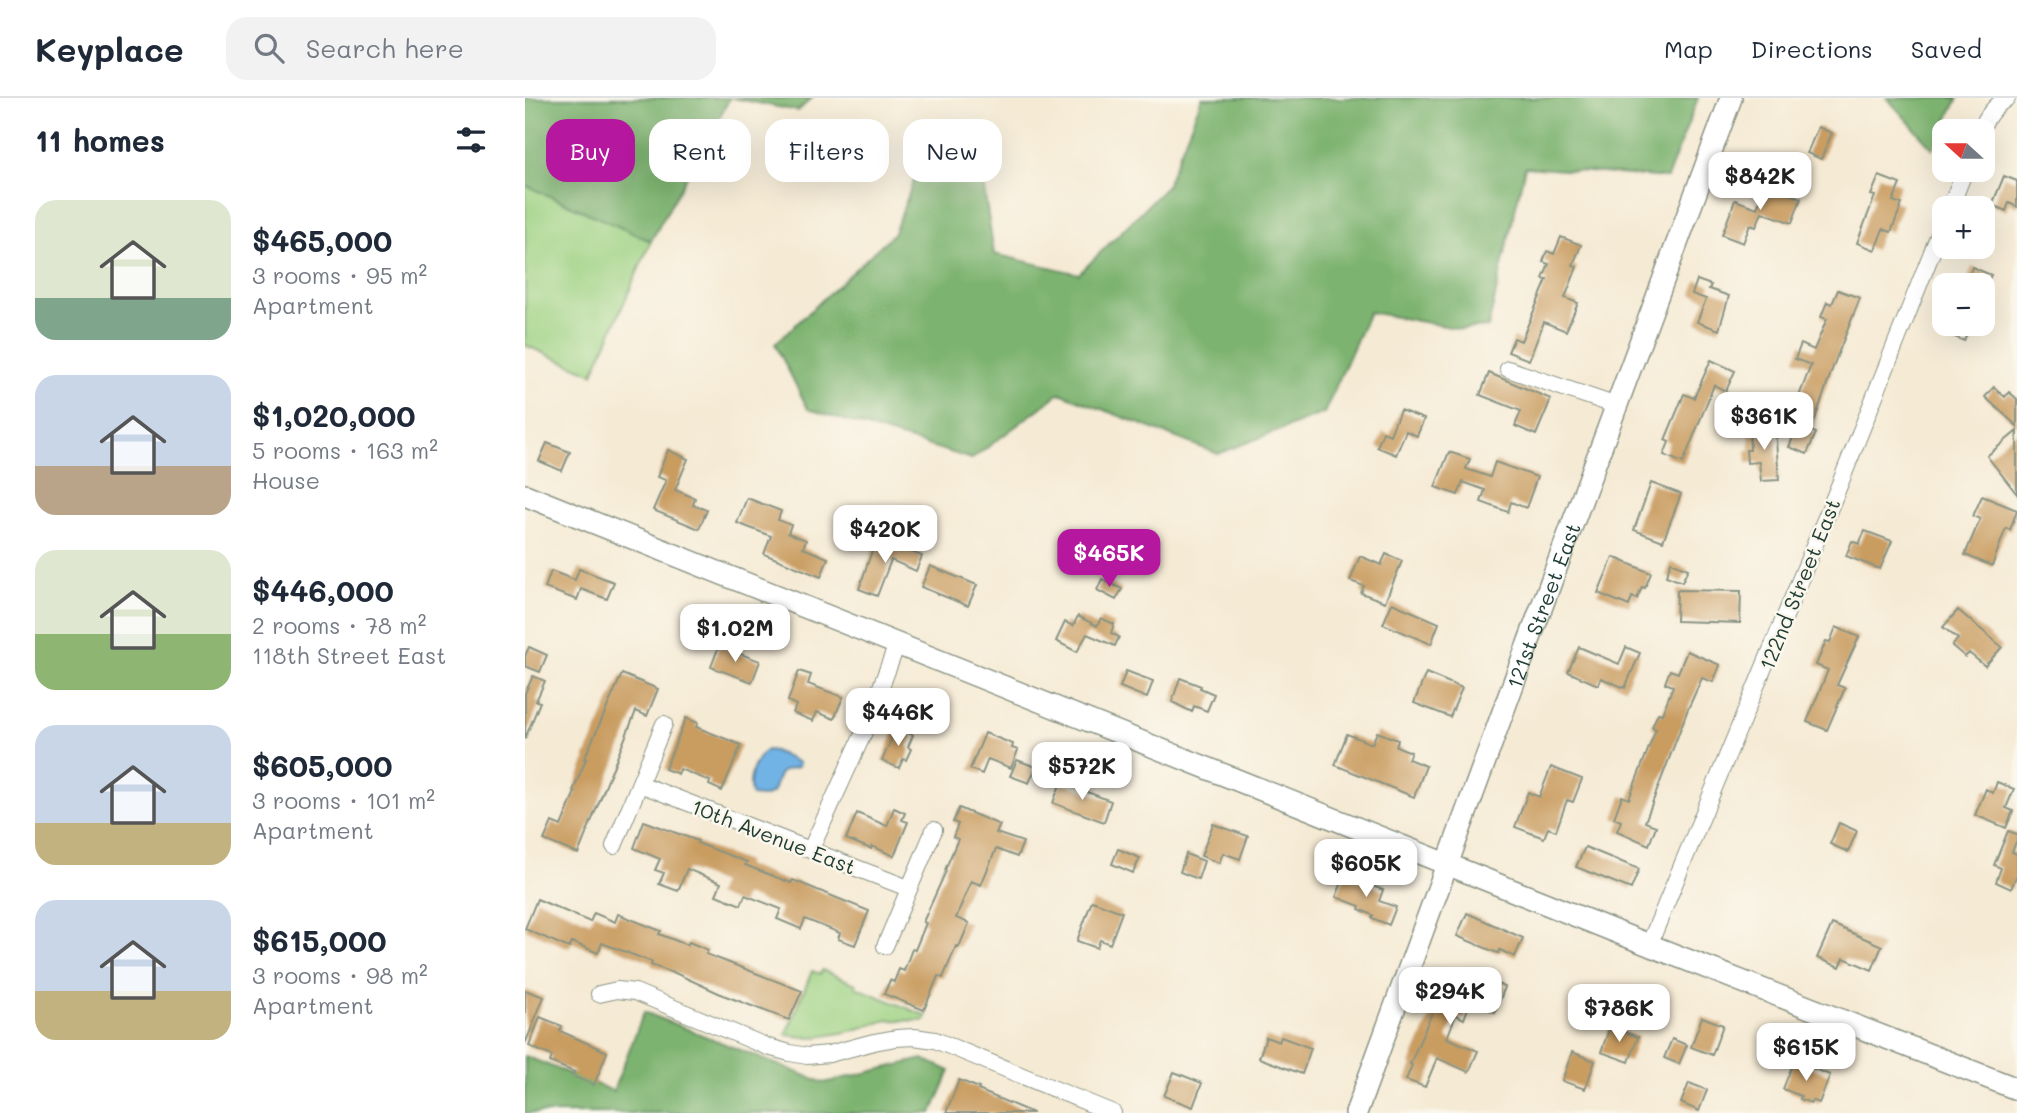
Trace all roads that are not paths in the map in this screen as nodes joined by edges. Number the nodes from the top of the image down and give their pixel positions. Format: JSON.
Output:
{"nodes":[{"id":1,"x":1731,"y":98,"type":"edge"},
{"id":2,"x":2002,"y":101,"type":"edge"},
{"id":3,"x":1986,"y":119,"type":"edge"},
{"id":4,"x":1932,"y":252,"type":"edge"},
{"id":5,"x":1509,"y":369,"type":"dead end"},
{"id":6,"x":1616,"y":406,"type":"junction"},
{"id":7,"x":525,"y":495,"type":"edge"},
{"id":8,"x":897,"y":644,"type":"junction"},
{"id":9,"x":664,"y":724,"type":"dead end"},
{"id":10,"x":640,"y":784,"type":"junction"},
{"id":11,"x":934,"y":830,"type":"dead end"},
{"id":12,"x":614,"y":846,"type":"dead end"},
{"id":13,"x":811,"y":849,"type":"junction"},
{"id":14,"x":1448,"y":864,"type":"junction"},
{"id":15,"x":908,"y":888,"type":"junction"},
{"id":16,"x":1649,"y":945,"type":"junction"},
{"id":17,"x":885,"y":946,"type":"dead end"},
{"id":18,"x":599,"y":994,"type":"dead end"},
{"id":19,"x":2017,"y":1089,"type":"edge"},
{"id":20,"x":1113,"y":1113,"type":"edge"},
{"id":21,"x":1356,"y":1113,"type":"edge"}],
"edges":[{"from":1,"to":6,"type":"street","name":"121st Street East"},
{"from":2,"to":3,"type":"street"},
{"from":4,"to":16,"type":"street","name":"122nd Street East"},
{"from":5,"to":6,"type":"street"},
{"from":6,"to":14,"type":"street","name":"121st Street East"},
{"from":7,"to":8,"type":"street"},
{"from":8,"to":13,"type":"street"},
{"from":8,"to":14,"type":"street"},
{"from":9,"to":10,"type":"street"},
{"from":10,"to":12,"type":"street"},
{"from":10,"to":13,"type":"street","name":"10th Avenue East"},
{"from":11,"to":15,"type":"street"},
{"from":13,"to":15,"type":"street","name":"10th Avenue East"},
{"from":14,"to":16,"type":"street"},
{"from":14,"to":21,"type":"street","name":"121st Street East"},
{"from":15,"to":17,"type":"street"},
{"from":16,"to":19,"type":"street"},
{"from":18,"to":20,"type":"street"}]}
